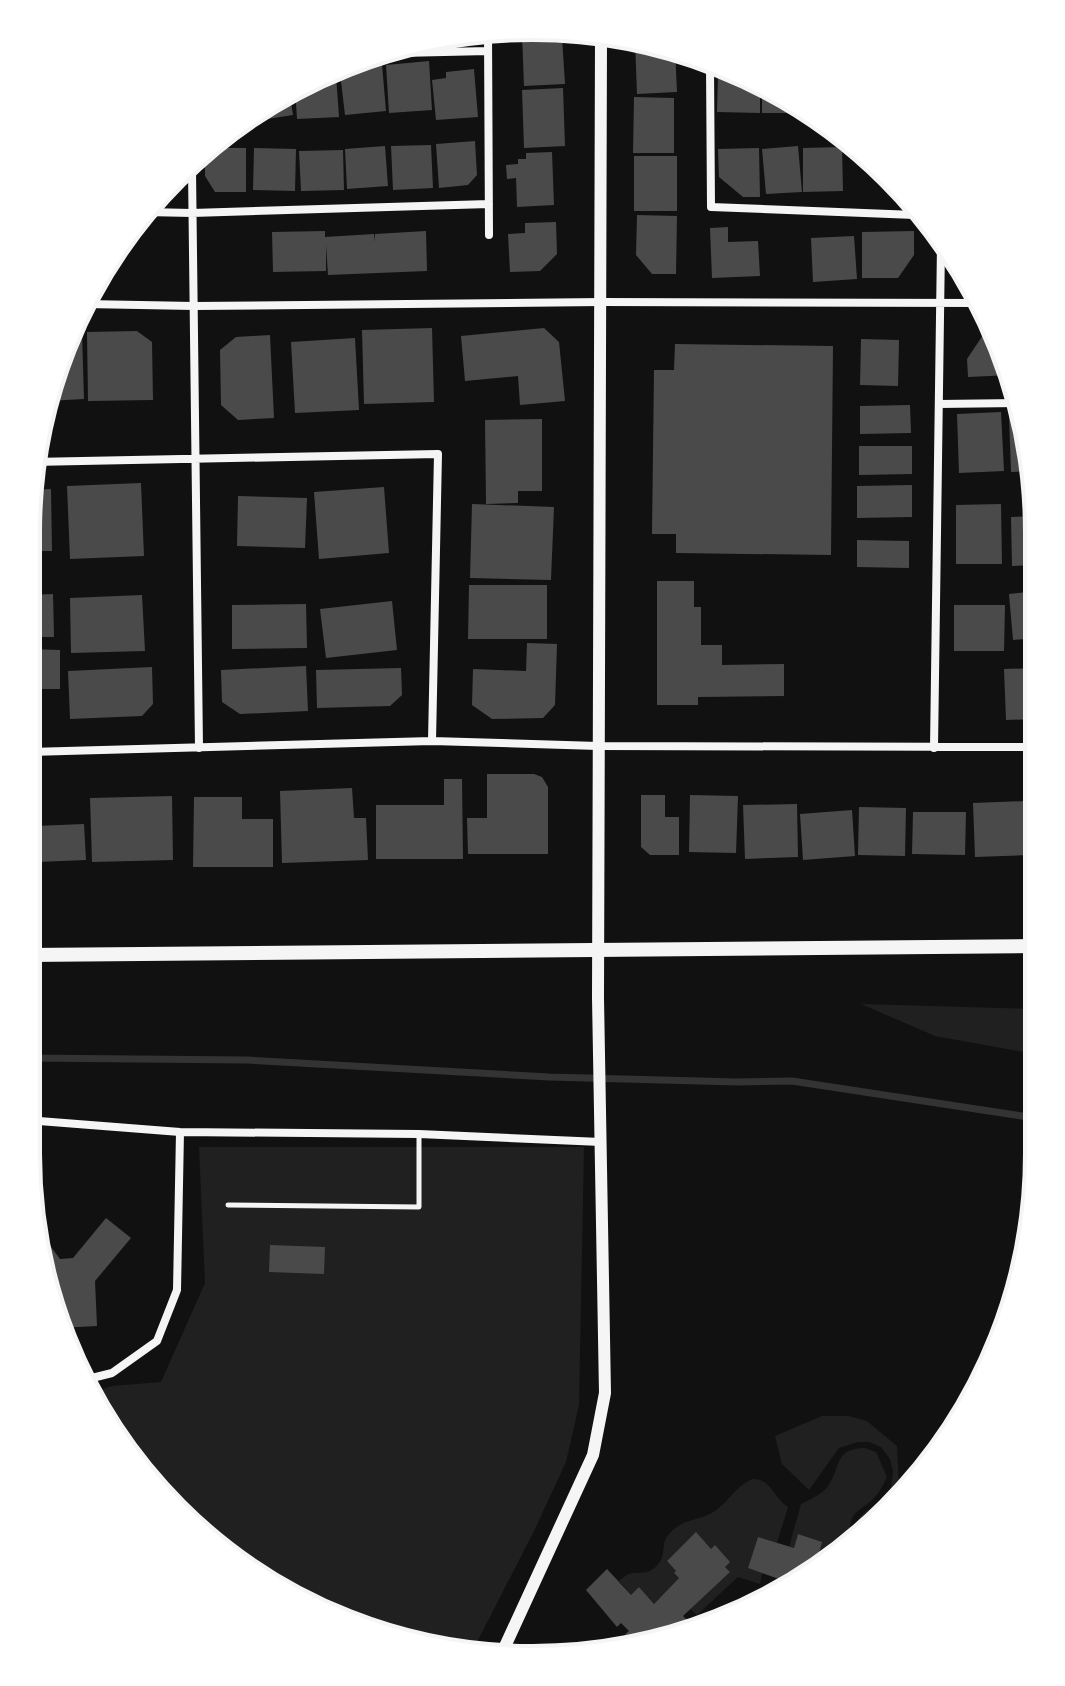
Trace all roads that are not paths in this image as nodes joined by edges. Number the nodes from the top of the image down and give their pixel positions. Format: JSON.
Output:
{"nodes":[{"id":1,"x":488,"y":42,"type":"edge"},
{"id":2,"x":601,"y":45,"type":"edge"},
{"id":3,"x":488,"y":51,"type":"junction"},
{"id":4,"x":422,"y":52,"type":"edge"},
{"id":5,"x":710,"y":73,"type":"edge"},
{"id":6,"x":192,"y":177,"type":"edge"},
{"id":7,"x":489,"y":204,"type":"junction"},
{"id":8,"x":159,"y":212,"type":"edge"},
{"id":9,"x":192,"y":213,"type":"junction"},
{"id":10,"x":908,"y":215,"type":"edge"},
{"id":11,"x":489,"y":235,"type":"dead end"},
{"id":12,"x":941,"y":257,"type":"edge"},
{"id":13,"x":602,"y":302,"type":"junction"},
{"id":14,"x":940,"y":303,"type":"junction"},
{"id":15,"x":968,"y":303,"type":"edge"},
{"id":16,"x":97,"y":304,"type":"edge"},
{"id":17,"x":194,"y":306,"type":"junction"},
{"id":18,"x":1007,"y":403,"type":"edge"},
{"id":19,"x":939,"y":404,"type":"junction"},
{"id":20,"x":196,"y":460,"type":"junction"},
{"id":21,"x":45,"y":462,"type":"edge"},
{"id":22,"x":432,"y":741,"type":"junction"},
{"id":23,"x":598,"y":746,"type":"junction"},
{"id":24,"x":1025,"y":747,"type":"edge"},
{"id":25,"x":199,"y":748,"type":"junction"},
{"id":26,"x":934,"y":748,"type":"junction"},
{"id":27,"x":40,"y":752,"type":"edge"},
{"id":28,"x":1025,"y":946,"type":"edge"},
{"id":29,"x":599,"y":950,"type":"junction"},
{"id":30,"x":40,"y":955,"type":"edge"},
{"id":31,"x":40,"y":1121,"type":"edge"},
{"id":32,"x":180,"y":1132,"type":"junction"},
{"id":33,"x":419,"y":1134,"type":"junction"},
{"id":34,"x":601,"y":1142,"type":"junction"},
{"id":35,"x":228,"y":1205,"type":"dead end"},
{"id":36,"x":94,"y":1377,"type":"edge"},
{"id":37,"x":506,"y":1645,"type":"edge"}],
"edges":[{"from":1,"to":3,"type":"street"},
{"from":2,"to":13,"type":"street"},
{"from":3,"to":4,"type":"street"},
{"from":3,"to":7,"type":"street"},
{"from":5,"to":10,"type":"street"},
{"from":6,"to":9,"type":"street"},
{"from":7,"to":9,"type":"street"},
{"from":7,"to":11,"type":"street"},
{"from":8,"to":9,"type":"street"},
{"from":9,"to":17,"type":"street"},
{"from":12,"to":14,"type":"street"},
{"from":13,"to":14,"type":"street"},
{"from":13,"to":17,"type":"street"},
{"from":13,"to":23,"type":"street"},
{"from":14,"to":15,"type":"street"},
{"from":14,"to":19,"type":"street"},
{"from":16,"to":17,"type":"street"},
{"from":17,"to":20,"type":"street"},
{"from":18,"to":19,"type":"street"},
{"from":19,"to":26,"type":"street"},
{"from":20,"to":21,"type":"street"},
{"from":20,"to":22,"type":"street"},
{"from":20,"to":25,"type":"street"},
{"from":22,"to":23,"type":"street"},
{"from":22,"to":25,"type":"street"},
{"from":23,"to":26,"type":"street"},
{"from":23,"to":29,"type":"street"},
{"from":24,"to":26,"type":"street"},
{"from":25,"to":27,"type":"street"},
{"from":28,"to":29,"type":"main road"},
{"from":29,"to":30,"type":"main road"},
{"from":29,"to":34,"type":"street"},
{"from":31,"to":32,"type":"street"},
{"from":32,"to":33,"type":"street"},
{"from":32,"to":36,"type":"street"},
{"from":33,"to":34,"type":"street"},
{"from":33,"to":35,"type":"lane"},
{"from":34,"to":37,"type":"street"}]}
